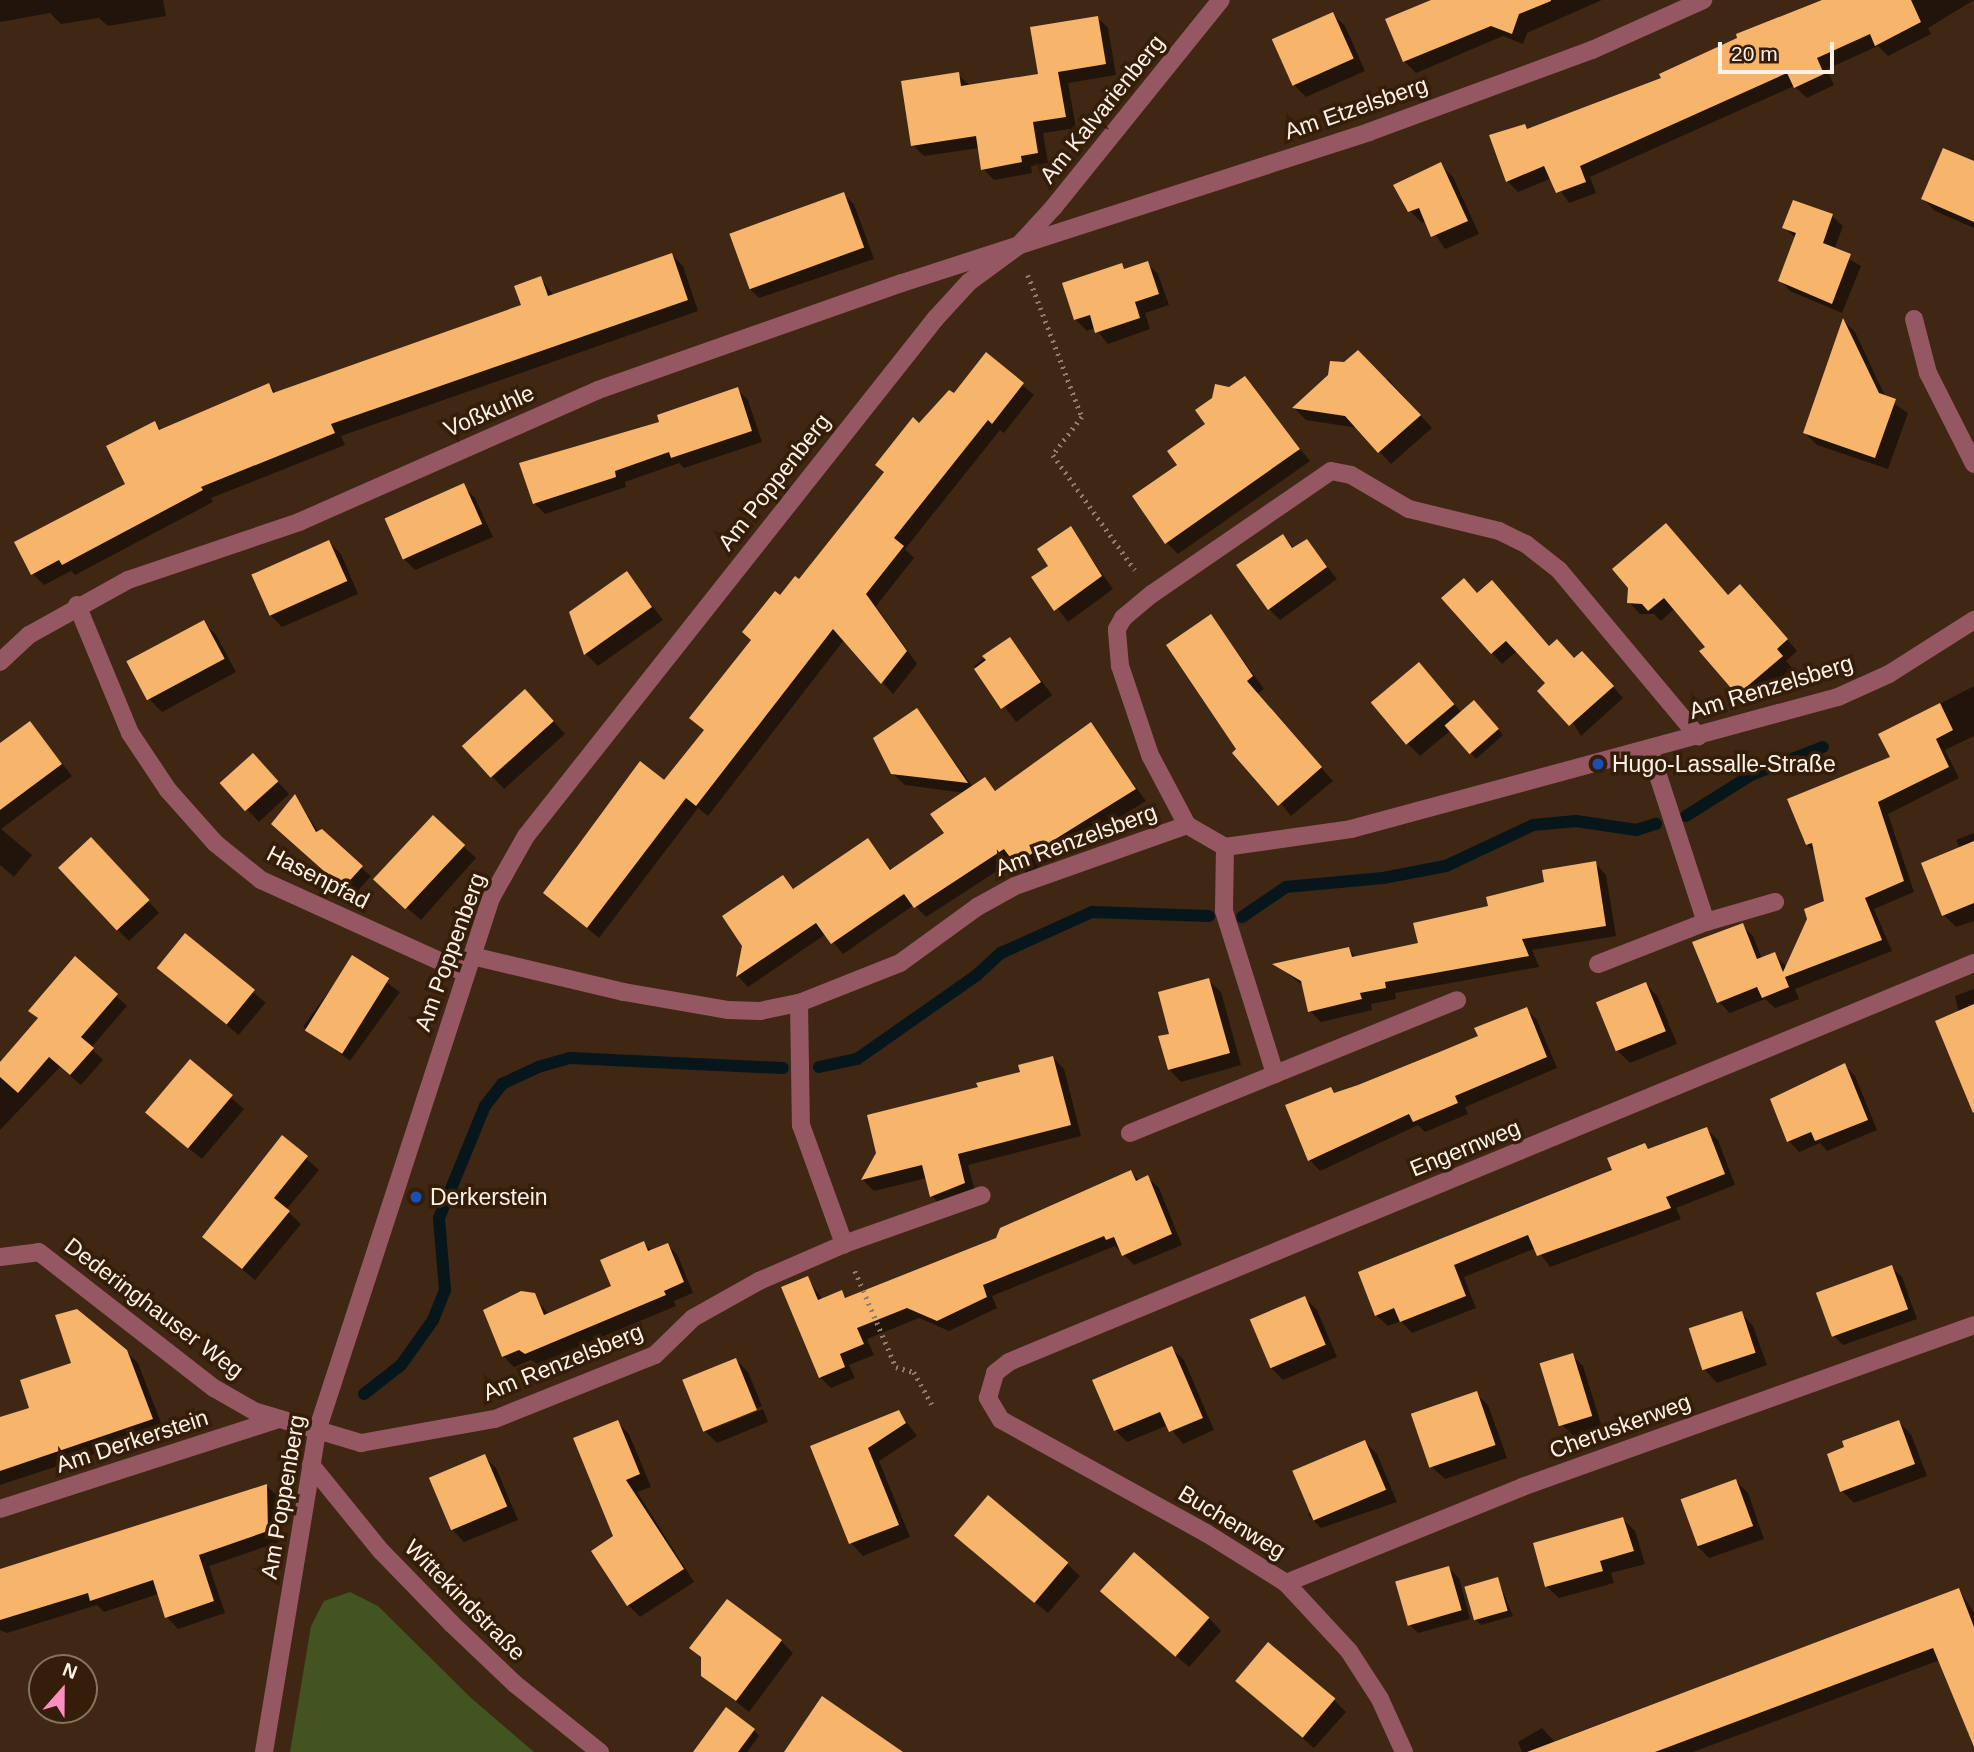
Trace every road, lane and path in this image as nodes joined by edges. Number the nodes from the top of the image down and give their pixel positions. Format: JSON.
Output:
{"nodes":[{"id":1,"x":1221,"y":0,"type":"edge"},
{"id":2,"x":1703,"y":0,"type":"edge"},
{"id":3,"x":1018,"y":246,"type":"junction"},
{"id":4,"x":1914,"y":319,"type":"dead end"},
{"id":5,"x":1974,"y":464,"type":"edge"},
{"id":6,"x":1152,"y":594,"type":"junction"},
{"id":7,"x":76,"y":605,"type":"junction"},
{"id":8,"x":1974,"y":620,"type":"edge"},
{"id":9,"x":0,"y":662,"type":"edge"},
{"id":10,"x":1698,"y":736,"type":"junction"},
{"id":11,"x":1650,"y":751,"type":"junction"},
{"id":12,"x":1187,"y":825,"type":"junction"},
{"id":13,"x":1225,"y":847,"type":"junction"},
{"id":14,"x":1774,"y":902,"type":"dead end"},
{"id":15,"x":1706,"y":922,"type":"junction"},
{"id":16,"x":1974,"y":963,"type":"edge"},
{"id":17,"x":469,"y":964,"type":"junction"},
{"id":18,"x":1598,"y":964,"type":"dead end"},
{"id":19,"x":1457,"y":1000,"type":"dead end"},
{"id":20,"x":799,"y":1003,"type":"junction"},
{"id":21,"x":1275,"y":1074,"type":"junction"},
{"id":22,"x":1130,"y":1133,"type":"dead end"},
{"id":23,"x":982,"y":1195,"type":"dead end"},
{"id":24,"x":844,"y":1244,"type":"junction"},
{"id":25,"x":0,"y":1257,"type":"edge"},
{"id":26,"x":1974,"y":1325,"type":"edge"},
{"id":27,"x":987,"y":1390,"type":"joint"},
{"id":28,"x":932,"y":1404,"type":"dead end"},
{"id":29,"x":279,"y":1419,"type":"junction"},
{"id":30,"x":317,"y":1431,"type":"junction"},
{"id":31,"x":311,"y":1465,"type":"junction"},
{"id":32,"x":0,"y":1509,"type":"edge"},
{"id":33,"x":1286,"y":1583,"type":"junction"},
{"id":34,"x":264,"y":1752,"type":"edge"},
{"id":35,"x":600,"y":1752,"type":"edge"},
{"id":36,"x":1404,"y":1752,"type":"edge"}],
"edges":[{"from":1,"to":3,"type":"street","name":"Am Kalvarienberg"},
{"from":2,"to":3,"type":"street","name":"Am Etzelsberg"},
{"from":3,"to":6,"type":"path"},
{"from":3,"to":7,"type":"street","name":"Voßkuhle"},
{"from":3,"to":17,"type":"street","name":"Am Poppenberg"},
{"from":4,"to":5,"type":"street"},
{"from":6,"to":10,"type":"street"},
{"from":6,"to":12,"type":"street"},
{"from":7,"to":9,"type":"street","name":"Voßkuhle"},
{"from":7,"to":17,"type":"street","name":"Hasenpfad"},
{"from":8,"to":10,"type":"street","name":"Am Renzelsberg"},
{"from":10,"to":11,"type":"street","name":"Am Renzelsberg"},
{"from":11,"to":13,"type":"street","name":"Am Renzelsberg"},
{"from":11,"to":15,"type":"street"},
{"from":12,"to":13,"type":"street","name":"Am Renzelsberg"},
{"from":12,"to":20,"type":"street","name":"Am Renzelsberg"},
{"from":13,"to":21,"type":"street"},
{"from":14,"to":15,"type":"street"},
{"from":15,"to":18,"type":"street"},
{"from":16,"to":27,"type":"street","name":"Engernweg"},
{"from":17,"to":20,"type":"street","name":"Am Renzelsberg"},
{"from":17,"to":30,"type":"street","name":"Am Poppenberg"},
{"from":19,"to":21,"type":"street"},
{"from":20,"to":24,"type":"street"},
{"from":21,"to":22,"type":"street"},
{"from":23,"to":24,"type":"street","name":"Am Renzelsberg"},
{"from":24,"to":28,"type":"path"},
{"from":24,"to":30,"type":"street","name":"Am Renzelsberg"},
{"from":25,"to":29,"type":"street","name":"Dederinghauser Weg"},
{"from":26,"to":33,"type":"street","name":"Cheruskerweg"},
{"from":27,"to":33,"type":"street","name":"Buchenweg"},
{"from":29,"to":30,"type":"street","name":"Dederinghauser Weg"},
{"from":29,"to":32,"type":"street","name":"Am Derkerstein"},
{"from":30,"to":31,"type":"street","name":"Am Poppenberg"},
{"from":31,"to":34,"type":"street","name":"Am Poppenberg"},
{"from":31,"to":35,"type":"street","name":"Wittekindstraße"},
{"from":33,"to":36,"type":"street","name":"Buchenweg"}]}
